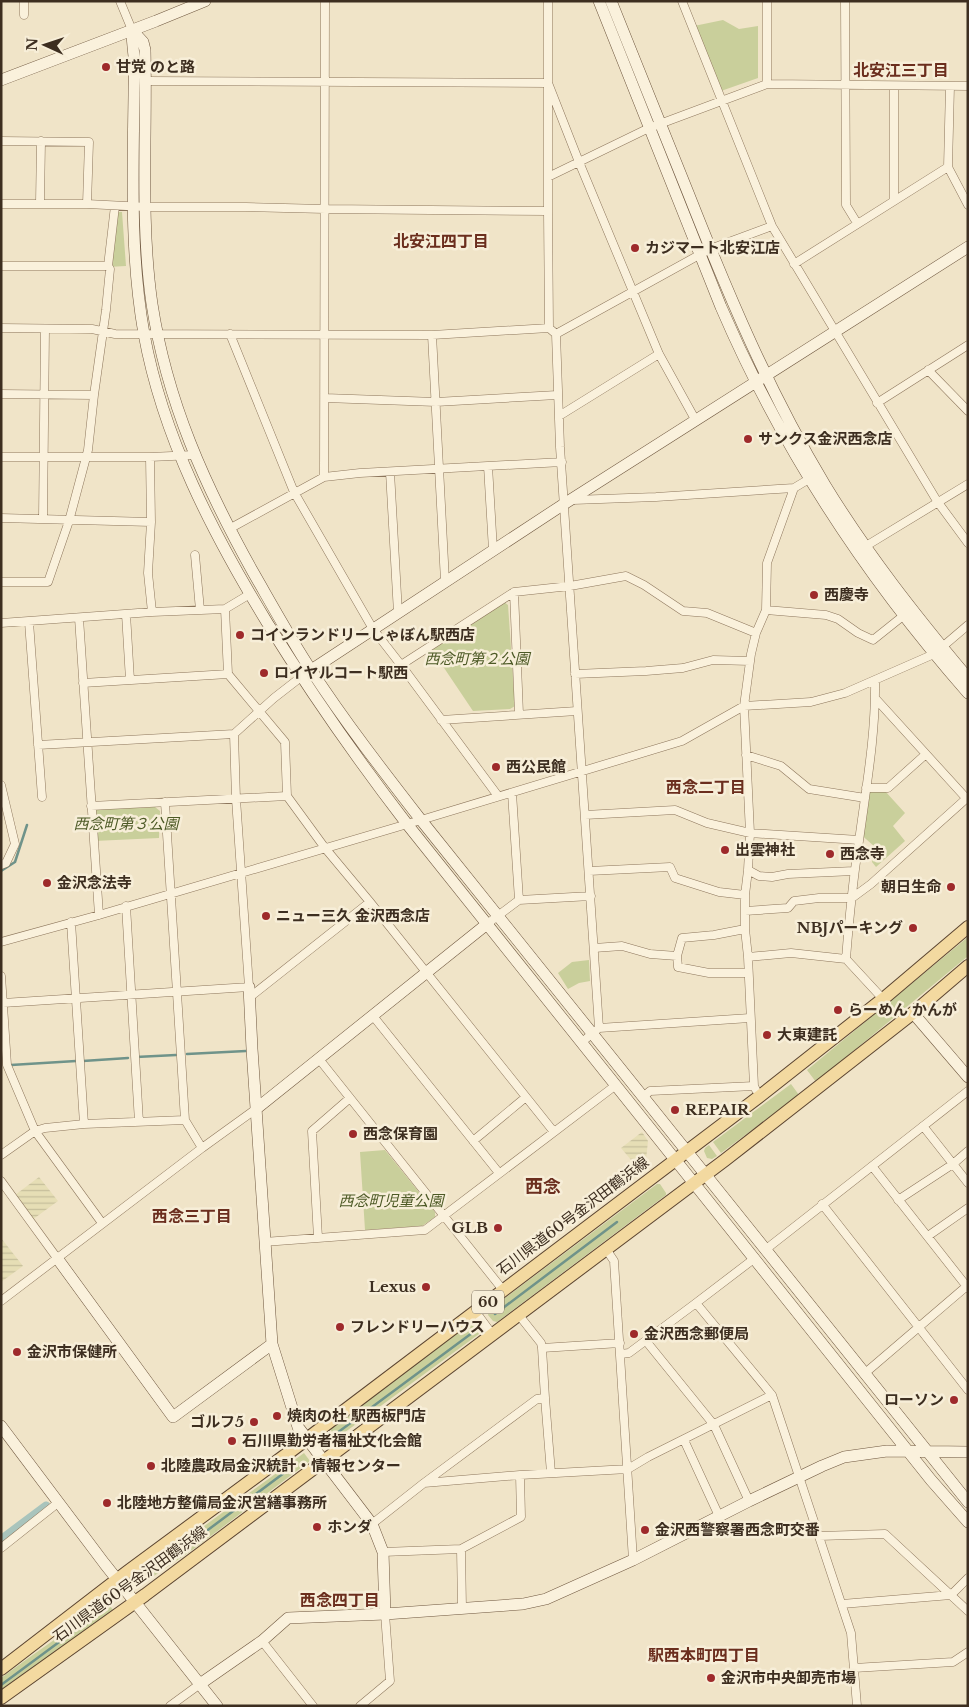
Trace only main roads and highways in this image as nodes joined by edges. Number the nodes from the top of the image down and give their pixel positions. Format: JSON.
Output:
{"nodes":[{"id":1,"x":968,"y":927,"type":"edge"},
{"id":2,"x":968,"y":966,"type":"edge"},
{"id":3,"x":1,"y":1669,"type":"edge"},
{"id":4,"x":1,"y":1698,"type":"edge"}],
"edges":[{"from":1,"to":3,"type":"main road","name":"石川県道60号金沢田鶴浜線","number":"60"},
{"from":2,"to":4,"type":"main road","name":"石川県道60号金沢田鶴浜線","number":"60"}]}
